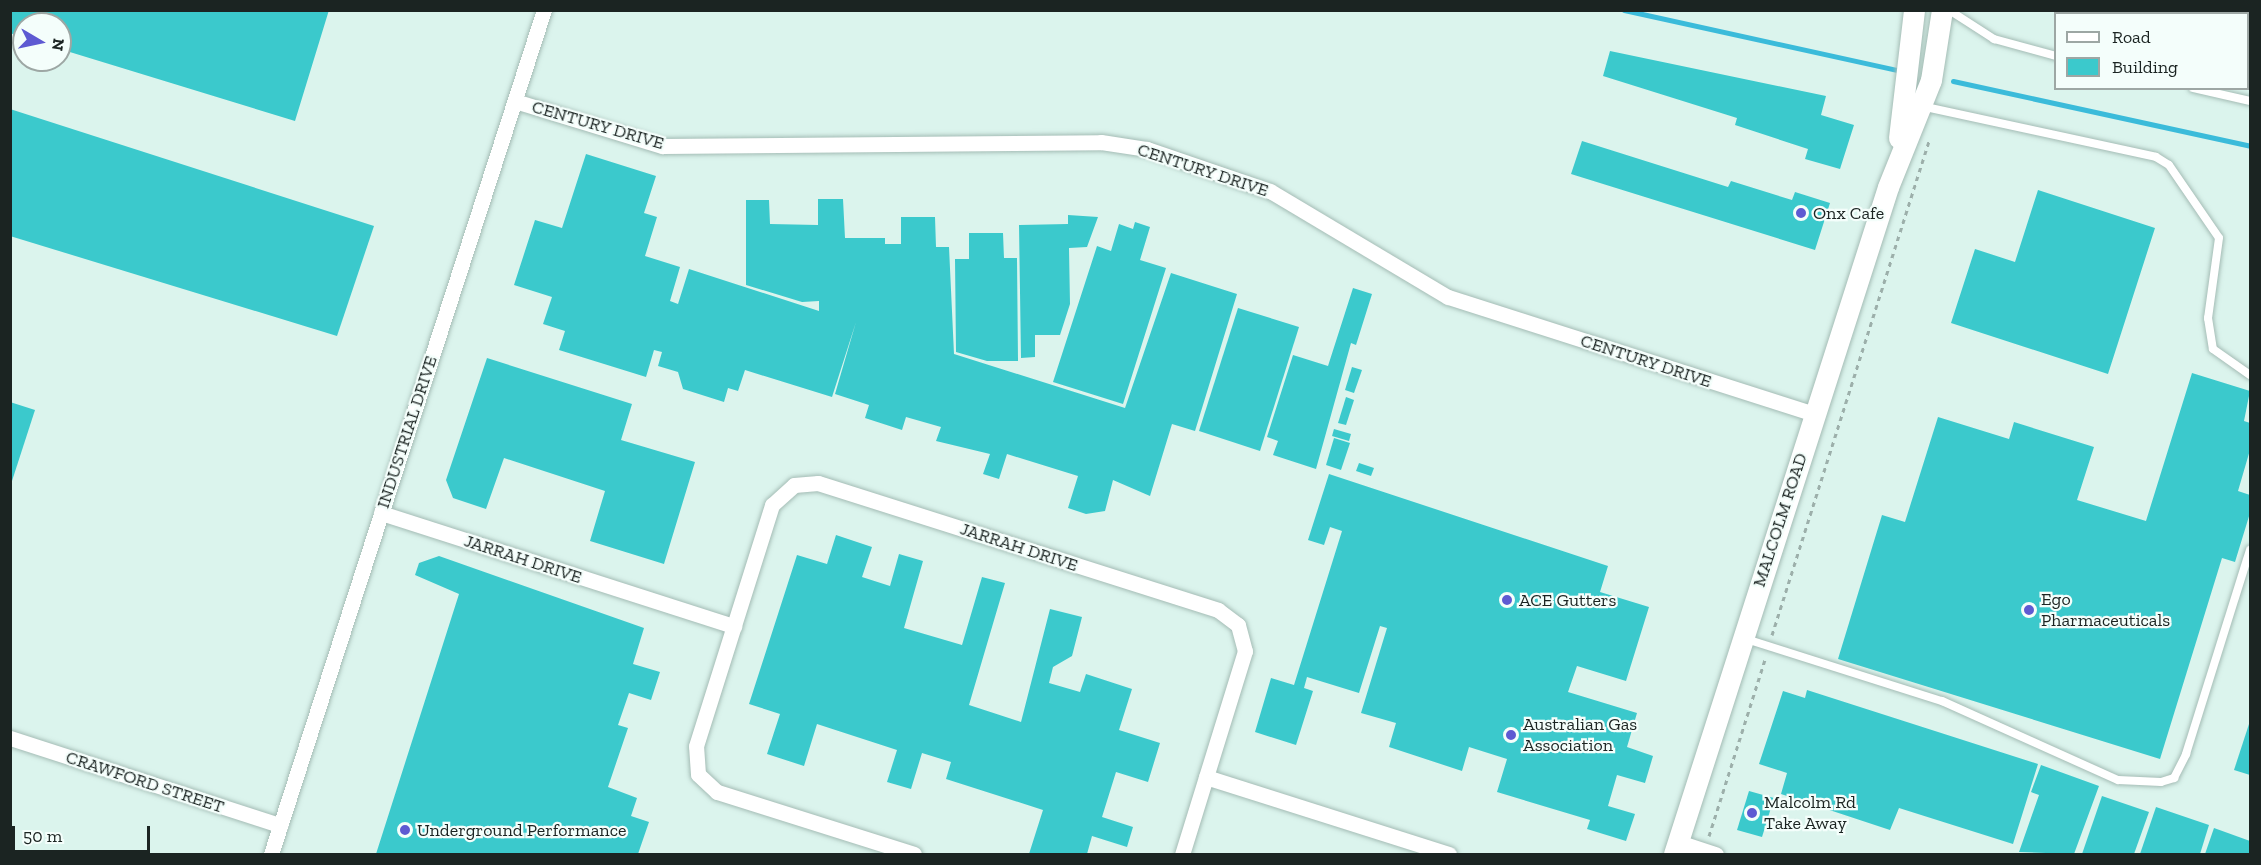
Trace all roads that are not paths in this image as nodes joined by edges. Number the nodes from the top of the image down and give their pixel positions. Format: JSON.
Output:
{"nodes":[{"id":1,"x":544,"y":10,"type":"edge"},
{"id":2,"x":1914,"y":10,"type":"edge"},
{"id":3,"x":1942,"y":10,"type":"edge"},
{"id":4,"x":1949,"y":10,"type":"edge"},
{"id":5,"x":2054,"y":56,"type":"edge"},
{"id":6,"x":2202,"y":90,"type":"edge"},
{"id":7,"x":515,"y":101,"type":"junction"},
{"id":8,"x":2250,"y":101,"type":"edge"},
{"id":9,"x":1923,"y":106,"type":"junction"},
{"id":10,"x":2250,"y":375,"type":"edge"},
{"id":11,"x":1814,"y":414,"type":"junction"},
{"id":12,"x":381,"y":513,"type":"junction"},
{"id":13,"x":2250,"y":550,"type":"edge"},
{"id":14,"x":734,"y":626,"type":"junction"},
{"id":15,"x":1743,"y":638,"type":"junction"},
{"id":16,"x":10,"y":738,"type":"edge"},
{"id":17,"x":1206,"y":777,"type":"junction"},
{"id":18,"x":280,"y":825,"type":"junction"},
{"id":19,"x":1676,"y":848,"type":"edge"},
{"id":20,"x":1710,"y":853,"type":"edge"},
{"id":21,"x":271,"y":855,"type":"edge"},
{"id":22,"x":914,"y":855,"type":"edge"},
{"id":23,"x":1182,"y":855,"type":"edge"},
{"id":24,"x":1449,"y":855,"type":"edge"}],
"edges":[{"from":1,"to":7,"type":"street","name":"INDUSTRIAL DRIVE"},
{"from":2,"to":9,"type":"street","name":"MALCOLM ROAD"},
{"from":3,"to":9,"type":"street","name":"MALCOLM ROAD"},
{"from":4,"to":5,"type":"lane"},
{"from":6,"to":8,"type":"lane"},
{"from":7,"to":11,"type":"street","name":"CENTURY DRIVE"},
{"from":7,"to":12,"type":"street","name":"INDUSTRIAL DRIVE"},
{"from":9,"to":10,"type":"lane"},
{"from":9,"to":11,"type":"street","name":"MALCOLM ROAD"},
{"from":11,"to":15,"type":"street","name":"MALCOLM ROAD"},
{"from":12,"to":14,"type":"street","name":"JARRAH DRIVE"},
{"from":12,"to":18,"type":"street","name":"INDUSTRIAL DRIVE"},
{"from":13,"to":15,"type":"lane"},
{"from":14,"to":17,"type":"street","name":"JARRAH DRIVE"},
{"from":14,"to":22,"type":"street","name":"JARRAH DRIVE"},
{"from":15,"to":19,"type":"street","name":"MALCOLM ROAD"},
{"from":16,"to":18,"type":"street","name":"CRAWFORD STREET"},
{"from":17,"to":23,"type":"street","name":"JARRAH DRIVE"},
{"from":17,"to":24,"type":"street"},
{"from":18,"to":21,"type":"street","name":"INDUSTRIAL DRIVE"},
{"from":19,"to":20,"type":"street"}]}
